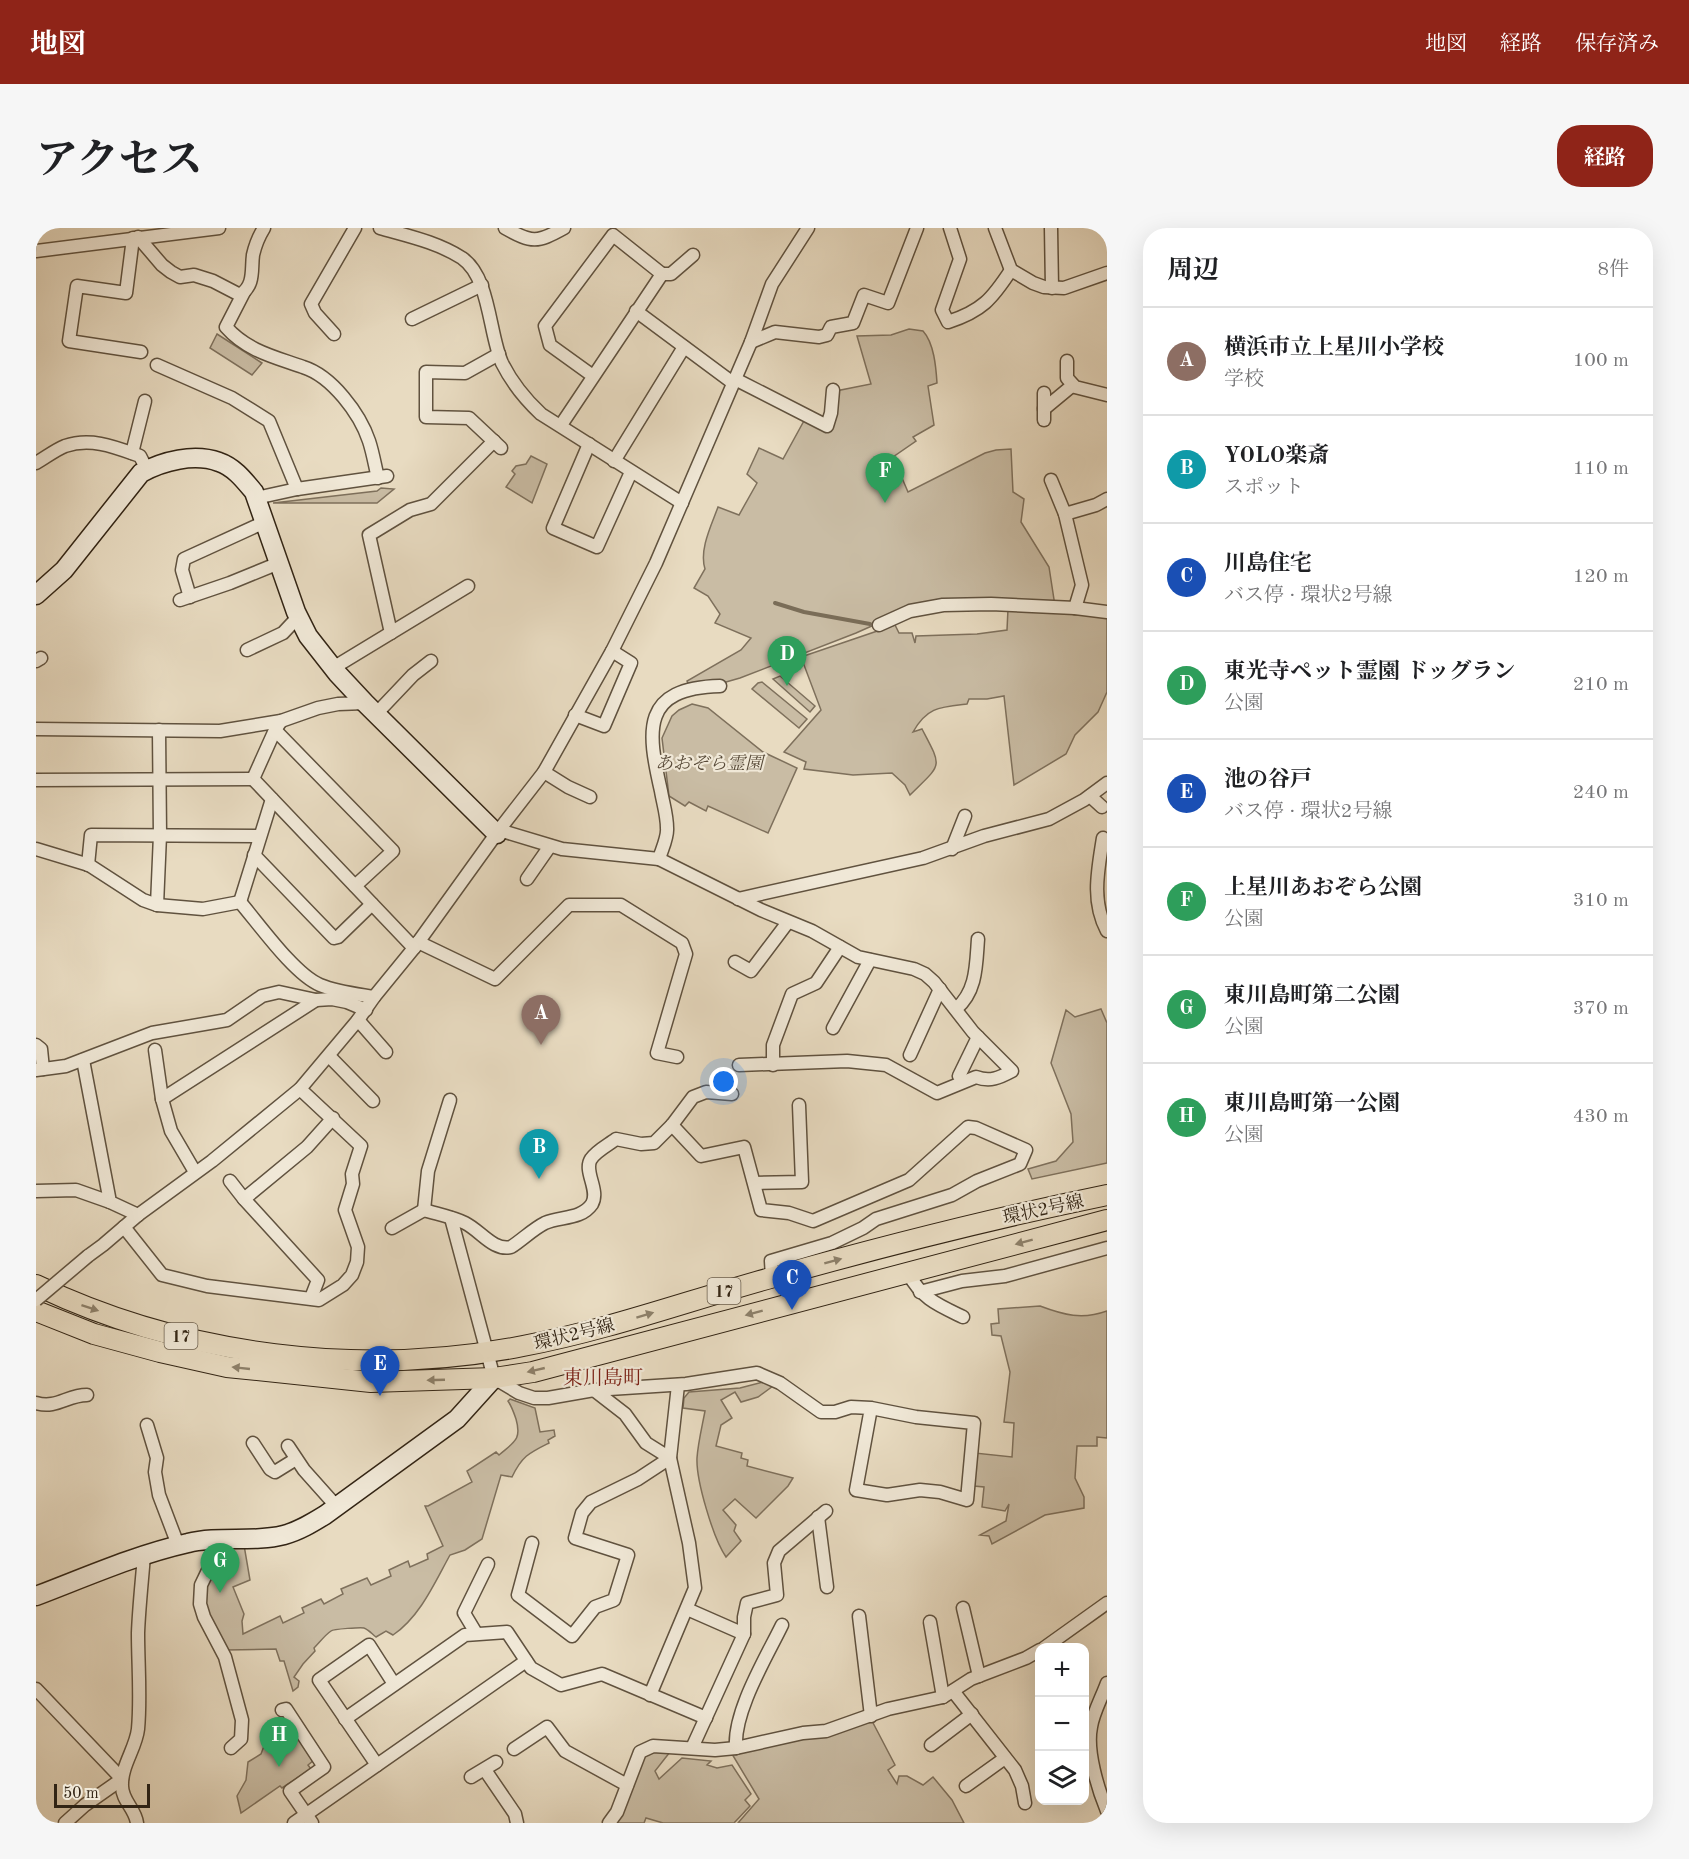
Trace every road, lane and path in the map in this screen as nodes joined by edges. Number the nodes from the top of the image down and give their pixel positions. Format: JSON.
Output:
{"nodes":[{"id":1,"x":219,"y":228,"type":"edge"},
{"id":2,"x":264,"y":228,"type":"edge"},
{"id":3,"x":355,"y":228,"type":"edge"},
{"id":4,"x":380,"y":228,"type":"edge"},
{"id":5,"x":505,"y":228,"type":"edge"},
{"id":6,"x":564,"y":228,"type":"edge"},
{"id":7,"x":808,"y":228,"type":"edge"},
{"id":8,"x":917,"y":228,"type":"edge"},
{"id":9,"x":950,"y":228,"type":"edge"},
{"id":10,"x":995,"y":228,"type":"edge"},
{"id":11,"x":1051,"y":228,"type":"edge"},
{"id":12,"x":135,"y":237,"type":"junction"},
{"id":13,"x":36,"y":251,"type":"edge"},
{"id":14,"x":693,"y":255,"type":"dead end"},
{"id":15,"x":1011,"y":270,"type":"junction"},
{"id":16,"x":1107,"y":273,"type":"edge"},
{"id":17,"x":662,"y":274,"type":"junction"},
{"id":18,"x":482,"y":285,"type":"junction"},
{"id":19,"x":1052,"y":288,"type":"junction"},
{"id":20,"x":244,"y":292,"type":"junction"},
{"id":21,"x":636,"y":311,"type":"junction"},
{"id":22,"x":412,"y":319,"type":"dead end"},
{"id":23,"x":334,"y":334,"type":"dead end"},
{"id":24,"x":751,"y":342,"type":"junction"},
{"id":25,"x":684,"y":347,"type":"junction"},
{"id":26,"x":141,"y":352,"type":"dead end"},
{"id":27,"x":499,"y":354,"type":"junction"},
{"id":28,"x":1066,"y":361,"type":"dead end"},
{"id":29,"x":157,"y":365,"type":"dead end"},
{"id":30,"x":593,"y":376,"type":"junction"},
{"id":31,"x":734,"y":381,"type":"junction"},
{"id":32,"x":1073,"y":385,"type":"junction"},
{"id":33,"x":833,"y":390,"type":"dead end"},
{"id":34,"x":1044,"y":393,"type":"dead end"},
{"id":35,"x":1107,"y":395,"type":"edge"},
{"id":36,"x":145,"y":401,"type":"dead end"},
{"id":37,"x":561,"y":425,"type":"junction"},
{"id":38,"x":589,"y":444,"type":"junction"},
{"id":39,"x":132,"y":453,"type":"junction"},
{"id":40,"x":614,"y":462,"type":"junction"},
{"id":41,"x":36,"y":463,"type":"edge"},
{"id":42,"x":147,"y":470,"type":"junction"},
{"id":43,"x":632,"y":472,"type":"junction"},
{"id":44,"x":1051,"y":480,"type":"dead end"},
{"id":45,"x":297,"y":489,"type":"junction"},
{"id":46,"x":256,"y":498,"type":"junction"},
{"id":47,"x":1107,"y":499,"type":"edge"},
{"id":48,"x":682,"y":503,"type":"junction"},
{"id":49,"x":1065,"y":514,"type":"junction"},
{"id":50,"x":265,"y":522,"type":"junction"},
{"id":51,"x":279,"y":563,"type":"junction"},
{"id":52,"x":468,"y":586,"type":"dead end"},
{"id":53,"x":36,"y":595,"type":"edge"},
{"id":54,"x":1075,"y":608,"type":"junction"},
{"id":55,"x":1107,"y":612,"type":"edge"},
{"id":56,"x":298,"y":617,"type":"junction"},
{"id":57,"x":879,"y":626,"type":"dead end"},
{"id":58,"x":391,"y":633,"type":"junction"},
{"id":59,"x":247,"y":650,"type":"dead end"},
{"id":60,"x":612,"y":651,"type":"junction"},
{"id":61,"x":431,"y":661,"type":"dead end"},
{"id":62,"x":333,"y":668,"type":"junction"},
{"id":63,"x":720,"y":686,"type":"dead end"},
{"id":64,"x":370,"y":708,"type":"junction"},
{"id":65,"x":575,"y":715,"type":"junction"},
{"id":66,"x":278,"y":725,"type":"junction"},
{"id":67,"x":36,"y":729,"type":"edge"},
{"id":68,"x":159,"y":730,"type":"junction"},
{"id":69,"x":544,"y":772,"type":"junction"},
{"id":70,"x":253,"y":779,"type":"junction"},
{"id":71,"x":36,"y":780,"type":"edge"},
{"id":72,"x":159,"y":780,"type":"junction"},
{"id":73,"x":1107,"y":783,"type":"edge"},
{"id":74,"x":1090,"y":796,"type":"junction"},
{"id":75,"x":590,"y":797,"type":"dead end"},
{"id":76,"x":272,"y":799,"type":"junction"},
{"id":77,"x":1102,"y":807,"type":"dead end"},
{"id":78,"x":965,"y":816,"type":"dead end"},
{"id":79,"x":498,"y":832,"type":"junction"},
{"id":80,"x":160,"y":835,"type":"junction"},
{"id":81,"x":260,"y":836,"type":"junction"},
{"id":82,"x":1103,"y":838,"type":"dead end"},
{"id":83,"x":550,"y":846,"type":"junction"},
{"id":84,"x":36,"y":849,"type":"edge"},
{"id":85,"x":952,"y":849,"type":"junction"},
{"id":86,"x":254,"y":855,"type":"junction"},
{"id":87,"x":659,"y":859,"type":"junction"},
{"id":88,"x":88,"y":865,"type":"junction"},
{"id":89,"x":527,"y":879,"type":"dead end"},
{"id":90,"x":355,"y":886,"type":"junction"},
{"id":91,"x":738,"y":899,"type":"junction"},
{"id":92,"x":240,"y":902,"type":"junction"},
{"id":93,"x":372,"y":904,"type":"junction"},
{"id":94,"x":157,"y":905,"type":"junction"},
{"id":95,"x":788,"y":922,"type":"junction"},
{"id":96,"x":1107,"y":931,"type":"edge"},
{"id":97,"x":978,"y":939,"type":"dead end"},
{"id":98,"x":416,"y":945,"type":"junction"},
{"id":99,"x":840,"y":947,"type":"junction"},
{"id":100,"x":870,"y":960,"type":"junction"},
{"id":101,"x":735,"y":962,"type":"dead end"},
{"id":102,"x":940,"y":989,"type":"junction"},
{"id":103,"x":374,"y":997,"type":"junction"},
{"id":104,"x":316,"y":1000,"type":"junction"},
{"id":105,"x":956,"y":1010,"type":"junction"},
{"id":106,"x":362,"y":1015,"type":"junction"},
{"id":107,"x":833,"y":1028,"type":"dead end"},
{"id":108,"x":978,"y":1037,"type":"junction"},
{"id":109,"x":153,"y":1042,"type":"junction"},
{"id":110,"x":36,"y":1045,"type":"edge"},
{"id":111,"x":386,"y":1052,"type":"dead end"},
{"id":112,"x":910,"y":1055,"type":"dead end"},
{"id":113,"x":329,"y":1056,"type":"junction"},
{"id":114,"x":677,"y":1057,"type":"dead end"},
{"id":115,"x":83,"y":1060,"type":"junction"},
{"id":116,"x":773,"y":1065,"type":"junction"},
{"id":117,"x":747,"y":1068,"type":"dead end"},
{"id":118,"x":39,"y":1069,"type":"edge"},
{"id":119,"x":959,"y":1076,"type":"dead end"},
{"id":120,"x":300,"y":1089,"type":"junction"},
{"id":121,"x":732,"y":1094,"type":"dead end"},
{"id":122,"x":162,"y":1099,"type":"junction"},
{"id":123,"x":450,"y":1100,"type":"dead end"},
{"id":124,"x":374,"y":1101,"type":"dead end"},
{"id":125,"x":799,"y":1104,"type":"dead end"},
{"id":126,"x":333,"y":1118,"type":"junction"},
{"id":127,"x":672,"y":1125,"type":"junction"},
{"id":128,"x":195,"y":1172,"type":"junction"},
{"id":129,"x":230,"y":1181,"type":"dead end"},
{"id":130,"x":755,"y":1183,"type":"junction"},
{"id":131,"x":36,"y":1191,"type":"edge"},
{"id":132,"x":1107,"y":1195,"type":"edge"},
{"id":133,"x":244,"y":1199,"type":"junction"},
{"id":134,"x":110,"y":1202,"type":"junction"},
{"id":135,"x":424,"y":1210,"type":"junction"},
{"id":136,"x":138,"y":1215,"type":"junction"},
{"id":137,"x":451,"y":1218,"type":"junction"},
{"id":138,"x":1107,"y":1220,"type":"edge"},
{"id":139,"x":124,"y":1227,"type":"junction"},
{"id":140,"x":1080,"y":1227,"type":"junction"},
{"id":141,"x":392,"y":1228,"type":"dead end"},
{"id":142,"x":1107,"y":1234,"type":"edge"},
{"id":143,"x":1107,"y":1248,"type":"edge"},
{"id":144,"x":908,"y":1272,"type":"junction"},
{"id":145,"x":772,"y":1277,"type":"junction"},
{"id":146,"x":36,"y":1285,"type":"edge"},
{"id":147,"x":920,"y":1292,"type":"junction"},
{"id":148,"x":311,"y":1298,"type":"junction"},
{"id":149,"x":36,"y":1300,"type":"edge"},
{"id":150,"x":36,"y":1311,"type":"edge"},
{"id":151,"x":963,"y":1317,"type":"dead end"},
{"id":152,"x":486,"y":1352,"type":"junction"},
{"id":153,"x":494,"y":1378,"type":"junction"},
{"id":154,"x":678,"y":1384,"type":"junction"},
{"id":155,"x":594,"y":1390,"type":"junction"},
{"id":156,"x":87,"y":1395,"type":"dead end"},
{"id":157,"x":36,"y":1403,"type":"edge"},
{"id":158,"x":871,"y":1408,"type":"junction"},
{"id":159,"x":147,"y":1425,"type":"dead end"},
{"id":160,"x":253,"y":1443,"type":"dead end"},
{"id":161,"x":288,"y":1446,"type":"dead end"},
{"id":162,"x":670,"y":1458,"type":"junction"},
{"id":163,"x":296,"y":1459,"type":"junction"},
{"id":164,"x":337,"y":1507,"type":"junction"},
{"id":165,"x":218,"y":1538,"type":"junction"},
{"id":166,"x":532,"y":1543,"type":"dead end"},
{"id":167,"x":178,"y":1545,"type":"junction"},
{"id":168,"x":144,"y":1556,"type":"junction"},
{"id":169,"x":488,"y":1564,"type":"dead end"},
{"id":170,"x":827,"y":1587,"type":"dead end"},
{"id":171,"x":36,"y":1596,"type":"edge"},
{"id":172,"x":1107,"y":1604,"type":"edge"},
{"id":173,"x":963,"y":1608,"type":"dead end"},
{"id":174,"x":687,"y":1609,"type":"junction"},
{"id":175,"x":859,"y":1616,"type":"dead end"},
{"id":176,"x":930,"y":1622,"type":"dead end"},
{"id":177,"x":782,"y":1625,"type":"dead end"},
{"id":178,"x":476,"y":1633,"type":"junction"},
{"id":179,"x":744,"y":1634,"type":"junction"},
{"id":180,"x":1050,"y":1643,"type":"edge"},
{"id":181,"x":1035,"y":1653,"type":"edge"},
{"id":182,"x":526,"y":1661,"type":"junction"},
{"id":183,"x":979,"y":1676,"type":"junction"},
{"id":184,"x":1107,"y":1683,"type":"edge"},
{"id":185,"x":393,"y":1684,"type":"junction"},
{"id":186,"x":36,"y":1689,"type":"edge"},
{"id":187,"x":948,"y":1694,"type":"junction"},
{"id":188,"x":650,"y":1695,"type":"junction"},
{"id":189,"x":282,"y":1710,"type":"dead end"},
{"id":190,"x":972,"y":1713,"type":"junction"},
{"id":191,"x":871,"y":1716,"type":"junction"},
{"id":192,"x":706,"y":1718,"type":"junction"},
{"id":193,"x":345,"y":1719,"type":"junction"},
{"id":194,"x":931,"y":1745,"type":"dead end"},
{"id":195,"x":231,"y":1748,"type":"dead end"},
{"id":196,"x":692,"y":1748,"type":"junction"},
{"id":197,"x":736,"y":1748,"type":"junction"},
{"id":198,"x":514,"y":1749,"type":"dead end"},
{"id":199,"x":1005,"y":1758,"type":"junction"},
{"id":200,"x":496,"y":1762,"type":"dead end"},
{"id":201,"x":377,"y":1765,"type":"junction"},
{"id":202,"x":485,"y":1770,"type":"junction"},
{"id":203,"x":471,"y":1777,"type":"dead end"},
{"id":204,"x":122,"y":1779,"type":"junction"},
{"id":205,"x":627,"y":1785,"type":"junction"},
{"id":206,"x":966,"y":1786,"type":"dead end"},
{"id":207,"x":1025,"y":1803,"type":"dead end"},
{"id":208,"x":1107,"y":1811,"type":"edge"},
{"id":209,"x":309,"y":1819,"type":"edge"},
{"id":210,"x":65,"y":1823,"type":"edge"},
{"id":211,"x":137,"y":1823,"type":"edge"},
{"id":212,"x":294,"y":1823,"type":"edge"},
{"id":213,"x":517,"y":1823,"type":"edge"},
{"id":214,"x":609,"y":1823,"type":"edge"}],
"edges":[{"from":1,"to":12,"type":"street"},
{"from":2,"to":20,"type":"street"},
{"from":3,"to":23,"type":"street"},
{"from":4,"to":18,"type":"street"},
{"from":5,"to":6,"type":"street"},
{"from":7,"to":24,"type":"street"},
{"from":8,"to":24,"type":"street"},
{"from":9,"to":15,"type":"street"},
{"from":10,"to":15,"type":"street"},
{"from":11,"to":19,"type":"street"},
{"from":12,"to":13,"type":"street"},
{"from":12,"to":20,"type":"street"},
{"from":12,"to":26,"type":"street"},
{"from":14,"to":17,"type":"street"},
{"from":15,"to":19,"type":"street"},
{"from":16,"to":19,"type":"street"},
{"from":17,"to":21,"type":"street"},
{"from":17,"to":30,"type":"street"},
{"from":18,"to":22,"type":"street"},
{"from":18,"to":27,"type":"street"},
{"from":20,"to":45,"type":"street"},
{"from":21,"to":25,"type":"street"},
{"from":21,"to":30,"type":"street"},
{"from":24,"to":31,"type":"street"},
{"from":25,"to":31,"type":"street"},
{"from":25,"to":40,"type":"street"},
{"from":27,"to":37,"type":"street"},
{"from":27,"to":58,"type":"street"},
{"from":28,"to":32,"type":"street"},
{"from":29,"to":45,"type":"street"},
{"from":30,"to":37,"type":"street"},
{"from":31,"to":33,"type":"street"},
{"from":31,"to":48,"type":"street"},
{"from":32,"to":34,"type":"street"},
{"from":32,"to":35,"type":"street"},
{"from":36,"to":39,"type":"street"},
{"from":37,"to":38,"type":"street"},
{"from":38,"to":40,"type":"street"},
{"from":38,"to":43,"type":"street"},
{"from":39,"to":41,"type":"street"},
{"from":39,"to":42,"type":"street"},
{"from":40,"to":43,"type":"street"},
{"from":42,"to":46,"type":"street"},
{"from":42,"to":53,"type":"street"},
{"from":43,"to":48,"type":"street"},
{"from":44,"to":49,"type":"street"},
{"from":45,"to":46,"type":"street"},
{"from":46,"to":50,"type":"street"},
{"from":47,"to":49,"type":"street"},
{"from":48,"to":60,"type":"street"},
{"from":49,"to":54,"type":"street"},
{"from":50,"to":51,"type":"street"},
{"from":50,"to":51,"type":"street"},
{"from":51,"to":56,"type":"street"},
{"from":52,"to":58,"type":"street"},
{"from":54,"to":55,"type":"street"},
{"from":54,"to":57,"type":"street"},
{"from":56,"to":59,"type":"street"},
{"from":56,"to":62,"type":"street"},
{"from":58,"to":62,"type":"street"},
{"from":60,"to":65,"type":"street"},
{"from":60,"to":65,"type":"street"},
{"from":61,"to":64,"type":"street"},
{"from":62,"to":64,"type":"street"},
{"from":63,"to":87,"type":"street"},
{"from":64,"to":66,"type":"street"},
{"from":64,"to":79,"type":"street"},
{"from":65,"to":69,"type":"street"},
{"from":66,"to":68,"type":"street"},
{"from":66,"to":70,"type":"street"},
{"from":66,"to":90,"type":"street"},
{"from":67,"to":68,"type":"street"},
{"from":68,"to":72,"type":"street"},
{"from":69,"to":75,"type":"street"},
{"from":69,"to":79,"type":"street"},
{"from":70,"to":72,"type":"street"},
{"from":70,"to":76,"type":"street"},
{"from":71,"to":72,"type":"street"},
{"from":72,"to":80,"type":"street"},
{"from":73,"to":74,"type":"street"},
{"from":74,"to":77,"type":"street"},
{"from":74,"to":85,"type":"street"},
{"from":76,"to":81,"type":"street"},
{"from":76,"to":90,"type":"street"},
{"from":78,"to":85,"type":"street"},
{"from":79,"to":83,"type":"street"},
{"from":79,"to":98,"type":"street"},
{"from":80,"to":81,"type":"street"},
{"from":80,"to":88,"type":"street"},
{"from":80,"to":94,"type":"street"},
{"from":81,"to":86,"type":"street"},
{"from":82,"to":96,"type":"street"},
{"from":83,"to":87,"type":"street"},
{"from":83,"to":89,"type":"street"},
{"from":84,"to":88,"type":"street"},
{"from":85,"to":91,"type":"street"},
{"from":86,"to":92,"type":"street"},
{"from":86,"to":93,"type":"street"},
{"from":87,"to":91,"type":"street"},
{"from":88,"to":94,"type":"street"},
{"from":90,"to":93,"type":"street"},
{"from":91,"to":95,"type":"street"},
{"from":92,"to":94,"type":"street"},
{"from":92,"to":103,"type":"street"},
{"from":93,"to":98,"type":"street"},
{"from":95,"to":99,"type":"street"},
{"from":95,"to":101,"type":"street"},
{"from":97,"to":105,"type":"street"},
{"from":98,"to":103,"type":"street"},
{"from":98,"to":114,"type":"street"},
{"from":99,"to":100,"type":"street"},
{"from":99,"to":116,"type":"street"},
{"from":100,"to":102,"type":"street"},
{"from":100,"to":107,"type":"street"},
{"from":102,"to":105,"type":"street"},
{"from":102,"to":112,"type":"street"},
{"from":103,"to":106,"type":"street"},
{"from":104,"to":106,"type":"street"},
{"from":104,"to":109,"type":"street"},
{"from":104,"to":122,"type":"street"},
{"from":105,"to":108,"type":"street"},
{"from":106,"to":111,"type":"street"},
{"from":106,"to":113,"type":"street"},
{"from":108,"to":116,"type":"street"},
{"from":108,"to":119,"type":"street"},
{"from":109,"to":115,"type":"street"},
{"from":109,"to":122,"type":"street"},
{"from":110,"to":118,"type":"street"},
{"from":113,"to":120,"type":"street"},
{"from":113,"to":124,"type":"street"},
{"from":115,"to":118,"type":"street"},
{"from":115,"to":134,"type":"street"},
{"from":116,"to":117,"type":"street"},
{"from":120,"to":126,"type":"street"},
{"from":120,"to":128,"type":"street"},
{"from":121,"to":127,"type":"street"},
{"from":122,"to":128,"type":"street"},
{"from":123,"to":135,"type":"street"},
{"from":125,"to":130,"type":"street"},
{"from":126,"to":133,"type":"street"},
{"from":126,"to":148,"type":"street"},
{"from":127,"to":130,"type":"street"},
{"from":127,"to":137,"type":"street"},
{"from":128,"to":136,"type":"street"},
{"from":129,"to":133,"type":"street"},
{"from":130,"to":145,"type":"street"},
{"from":131,"to":134,"type":"street"},
{"from":145,"to":132,"type":"main road","name":"環状2号線","number":"17","one_way":true},
{"from":133,"to":148,"type":"street"},
{"from":134,"to":136,"type":"street"},
{"from":135,"to":137,"type":"street"},
{"from":135,"to":141,"type":"street"},
{"from":136,"to":139,"type":"street"},
{"from":137,"to":152,"type":"street"},
{"from":138,"to":140,"type":"main road","name":"環状2号線","number":"17"},
{"from":139,"to":148,"type":"street"},
{"from":139,"to":149,"type":"street","bridge":true},
{"from":140,"to":142,"type":"main road"},
{"from":140,"to":144,"type":"main road","name":"環状2号線","number":"17","one_way":true},
{"from":143,"to":147,"type":"street"},
{"from":144,"to":147,"type":"street"},
{"from":144,"to":153,"type":"main road","name":"環状2号線","number":"17","one_way":true},
{"from":152,"to":145,"type":"main road","name":"環状2号線","number":"17","one_way":true},
{"from":146,"to":152,"type":"main road","name":"環状2号線","number":"17","one_way":true},
{"from":147,"to":151,"type":"street"},
{"from":153,"to":150,"type":"main road","name":"環状2号線","number":"17","one_way":true},
{"from":152,"to":153,"type":"street"},
{"from":153,"to":155,"type":"street"},
{"from":153,"to":164,"type":"street"},
{"from":154,"to":155,"type":"street"},
{"from":154,"to":158,"type":"street"},
{"from":154,"to":162,"type":"street"},
{"from":155,"to":162,"type":"street"},
{"from":156,"to":157,"type":"street"},
{"from":158,"to":158,"type":"street"},
{"from":159,"to":167,"type":"street"},
{"from":160,"to":163,"type":"street"},
{"from":161,"to":163,"type":"street"},
{"from":162,"to":166,"type":"street"},
{"from":162,"to":174,"type":"street"},
{"from":163,"to":164,"type":"street"},
{"from":164,"to":165,"type":"street"},
{"from":165,"to":167,"type":"street"},
{"from":165,"to":195,"type":"street"},
{"from":167,"to":168,"type":"street"},
{"from":168,"to":171,"type":"street"},
{"from":168,"to":204,"type":"street"},
{"from":169,"to":178,"type":"street"},
{"from":170,"to":179,"type":"street"},
{"from":172,"to":180,"type":"street"},
{"from":173,"to":183,"type":"street"},
{"from":174,"to":179,"type":"street"},
{"from":174,"to":188,"type":"street"},
{"from":175,"to":191,"type":"street"},
{"from":176,"to":187,"type":"street"},
{"from":177,"to":197,"type":"street"},
{"from":178,"to":182,"type":"street"},
{"from":178,"to":185,"type":"street"},
{"from":179,"to":192,"type":"street"},
{"from":181,"to":183,"type":"street"},
{"from":182,"to":188,"type":"street"},
{"from":182,"to":201,"type":"street"},
{"from":183,"to":187,"type":"street"},
{"from":184,"to":208,"type":"street"},
{"from":185,"to":193,"type":"street"},
{"from":185,"to":193,"type":"street"},
{"from":186,"to":204,"type":"street"},
{"from":187,"to":190,"type":"street"},
{"from":187,"to":191,"type":"street"},
{"from":188,"to":192,"type":"street"},
{"from":189,"to":209,"type":"street"},
{"from":190,"to":194,"type":"street"},
{"from":190,"to":199,"type":"street"},
{"from":191,"to":197,"type":"street"},
{"from":192,"to":196,"type":"street"},
{"from":193,"to":201,"type":"street"},
{"from":196,"to":197,"type":"street"},
{"from":196,"to":205,"type":"street"},
{"from":198,"to":205,"type":"street"},
{"from":199,"to":206,"type":"street"},
{"from":199,"to":207,"type":"street"},
{"from":200,"to":202,"type":"street"},
{"from":201,"to":209,"type":"street"},
{"from":202,"to":203,"type":"street"},
{"from":202,"to":213,"type":"street"},
{"from":204,"to":210,"type":"street"},
{"from":204,"to":211,"type":"street"},
{"from":205,"to":214,"type":"street"},
{"from":209,"to":212,"type":"street"}]}
